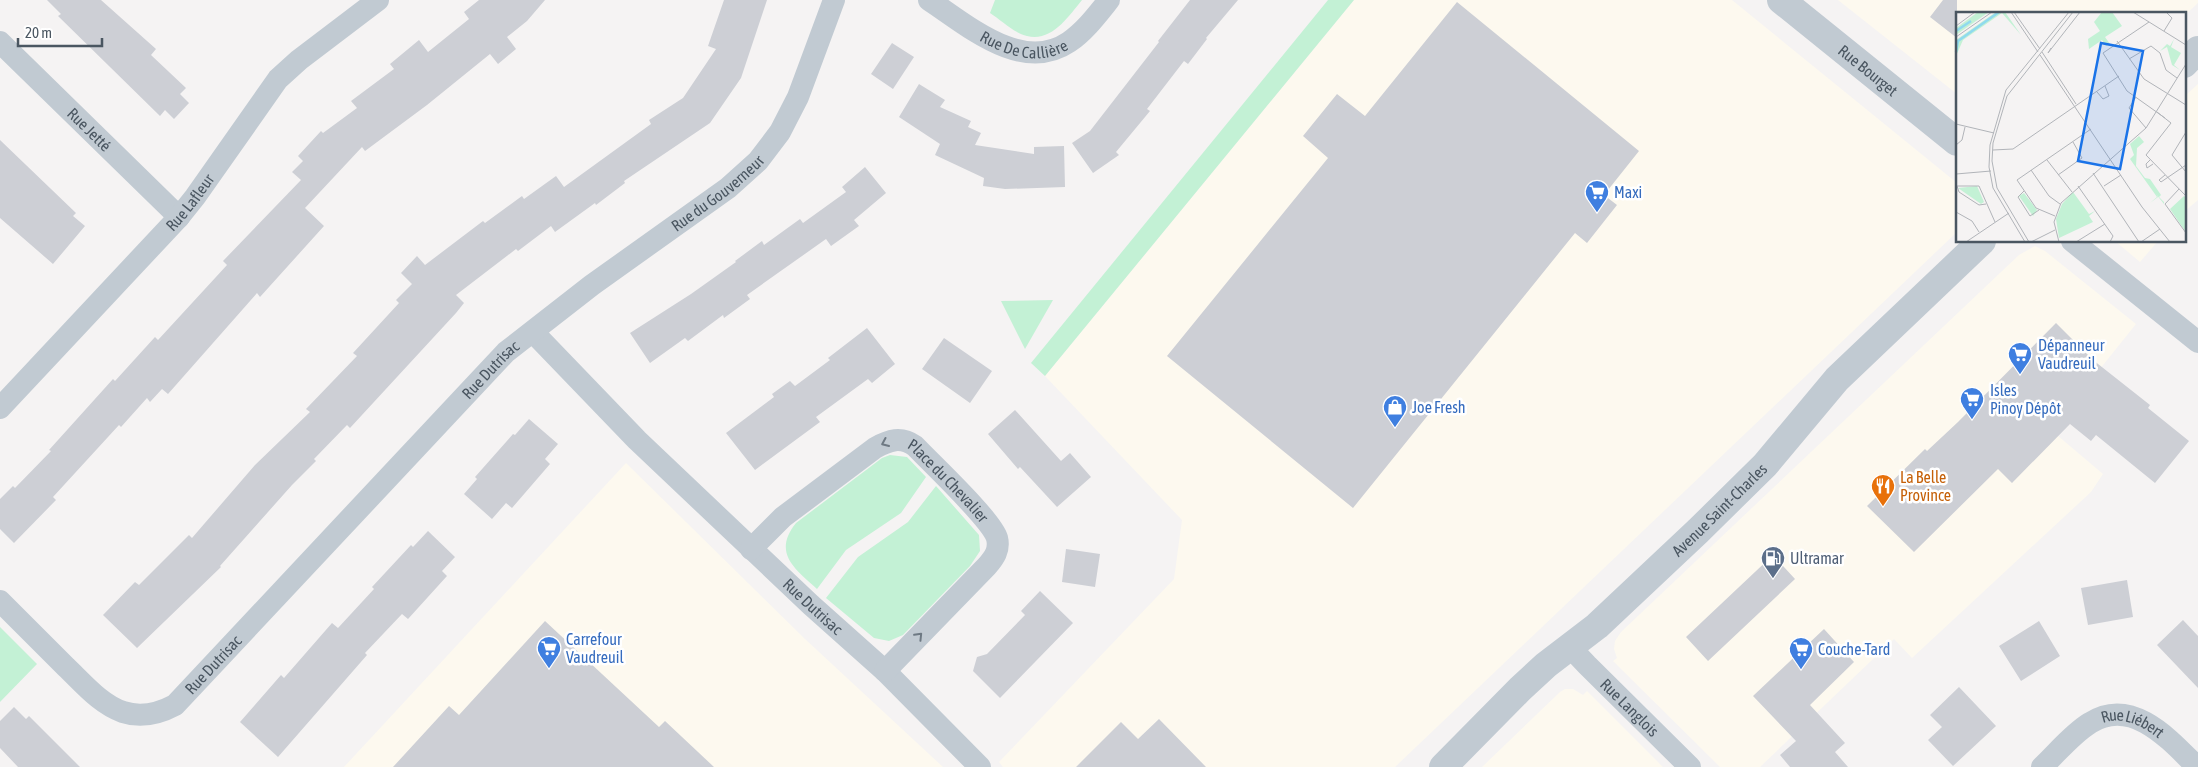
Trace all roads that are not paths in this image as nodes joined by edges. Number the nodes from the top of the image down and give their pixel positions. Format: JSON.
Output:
{"nodes":[{"id":1,"x":378,"y":0,"type":"edge"},
{"id":2,"x":834,"y":0,"type":"edge"},
{"id":3,"x":929,"y":0,"type":"edge"},
{"id":4,"x":1108,"y":0,"type":"edge"},
{"id":5,"x":1781,"y":0,"type":"edge"},
{"id":6,"x":0,"y":42,"type":"edge"},
{"id":7,"x":2198,"y":50,"type":"edge"},
{"id":8,"x":2186,"y":62,"type":"edge"},
{"id":9,"x":1956,"y":141,"type":"edge"},
{"id":10,"x":179,"y":217,"type":"junction"},
{"id":11,"x":1981,"y":242,"type":"edge"},
{"id":12,"x":2073,"y":242,"type":"edge"},
{"id":13,"x":533,"y":332,"type":"junction"},
{"id":14,"x":2198,"y":342,"type":"edge"},
{"id":15,"x":0,"y":408,"type":"edge"},
{"id":16,"x":751,"y":548,"type":"junction"},
{"id":17,"x":0,"y":602,"type":"edge"},
{"id":18,"x":1570,"y":647,"type":"junction"},
{"id":19,"x":885,"y":671,"type":"junction"},
{"id":20,"x":980,"y":767,"type":"edge"},
{"id":21,"x":1443,"y":767,"type":"edge"},
{"id":22,"x":1690,"y":767,"type":"edge"},
{"id":23,"x":2042,"y":767,"type":"edge"},
{"id":24,"x":2197,"y":767,"type":"edge"}],
"edges":[{"from":1,"to":10,"type":"street","name":"Rue Lafleur"},
{"from":2,"to":13,"type":"street","name":"Rue du Gouverneur"},
{"from":3,"to":4,"type":"street","name":"Rue De Callière"},
{"from":5,"to":9,"type":"street","name":"Rue Bourget"},
{"from":6,"to":10,"type":"street","name":"Rue Jetté"},
{"from":7,"to":8,"type":"street"},
{"from":10,"to":15,"type":"street","name":"Rue Lafleur"},
{"from":11,"to":18,"type":"street","name":"Avenue Saint-Charles"},
{"from":12,"to":14,"type":"street"},
{"from":13,"to":16,"type":"street","name":"Rue Dutrisac"},
{"from":13,"to":17,"type":"street","name":"Rue Dutrisac"},
{"from":16,"to":19,"type":"street","name":"Rue Dutrisac"},
{"from":19,"to":16,"type":"street","name":"Place du Chevalier","one_way":true},
{"from":18,"to":21,"type":"street","name":"Avenue Saint-Charles"},
{"from":18,"to":22,"type":"street","name":"Rue Langlois"},
{"from":19,"to":20,"type":"street","name":"Rue Dutrisac"},
{"from":23,"to":24,"type":"street","name":"Rue Liébert"}]}
